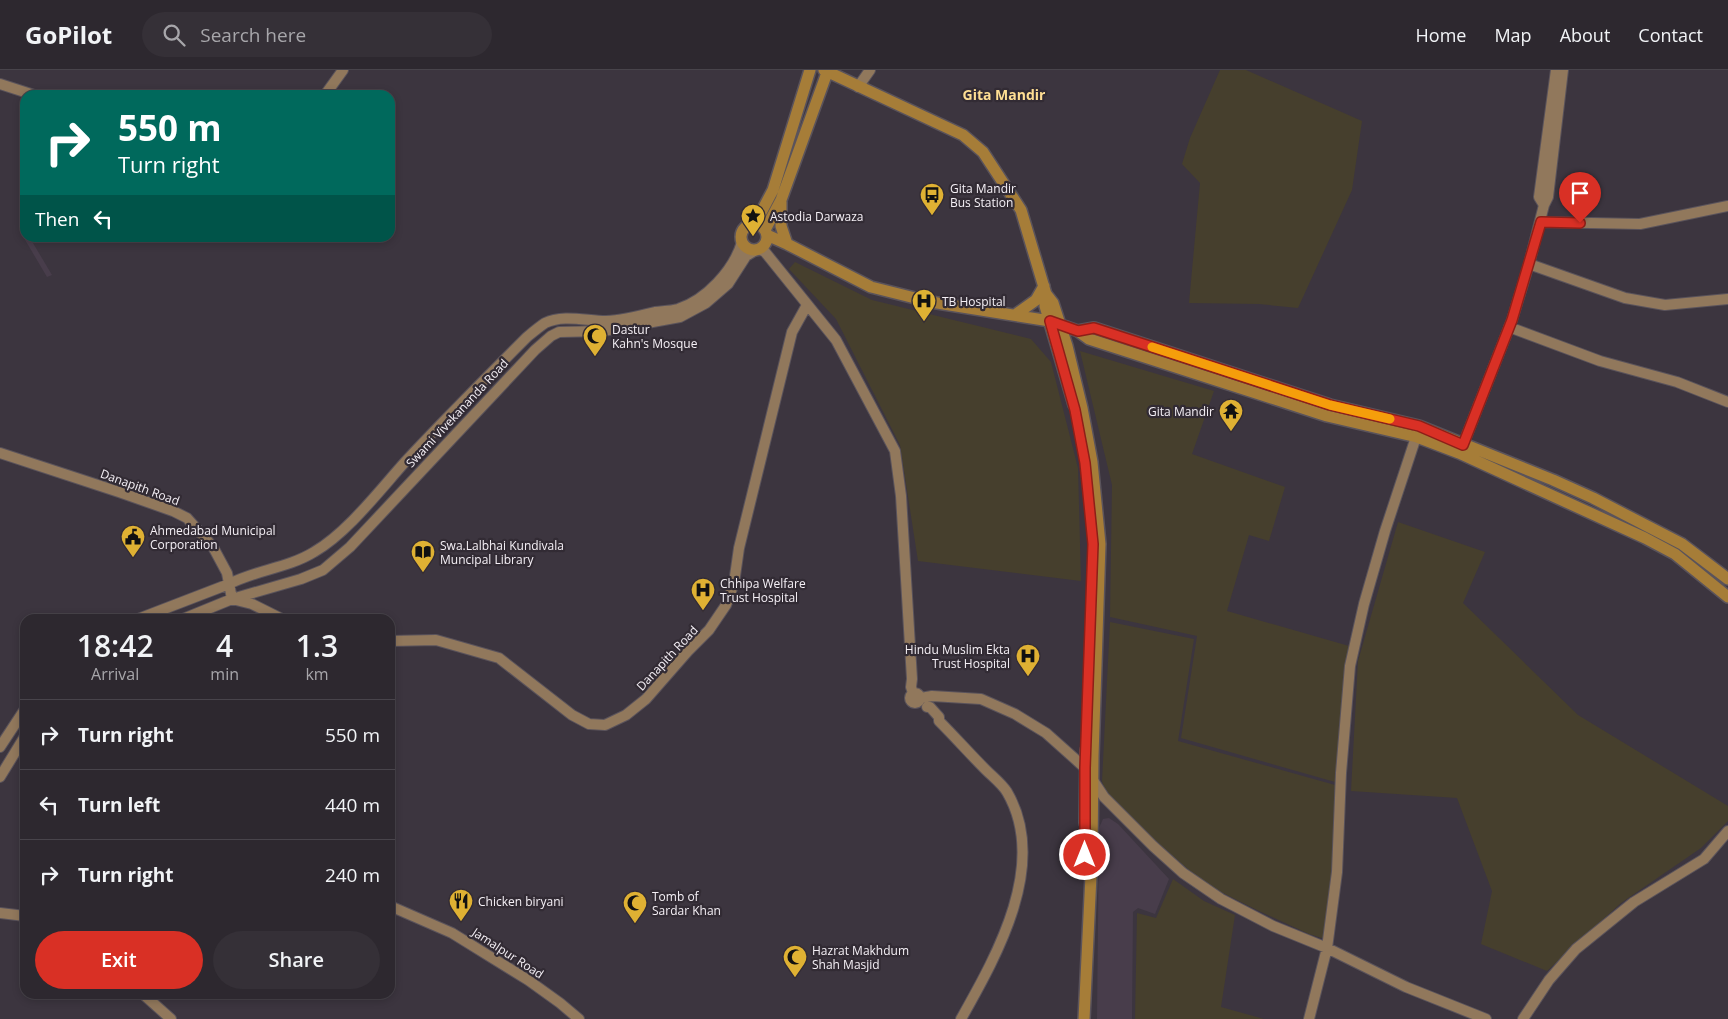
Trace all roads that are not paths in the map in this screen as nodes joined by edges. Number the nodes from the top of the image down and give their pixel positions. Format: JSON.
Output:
{"nodes":[{"id":1,"x":343,"y":70,"type":"edge"},
{"id":2,"x":810,"y":70,"type":"edge"},
{"id":3,"x":827,"y":70,"type":"edge"},
{"id":4,"x":870,"y":70,"type":"edge"},
{"id":5,"x":1556,"y":70,"type":"edge"},
{"id":6,"x":1563,"y":70,"type":"edge"},
{"id":7,"x":0,"y":84,"type":"edge"},
{"id":8,"x":858,"y":87,"type":"junction"},
{"id":9,"x":20,"y":90,"type":"edge"},
{"id":10,"x":329,"y":90,"type":"edge"},
{"id":11,"x":781,"y":200,"type":"junction"},
{"id":12,"x":1544,"y":205,"type":"junction"},
{"id":13,"x":1728,"y":206,"type":"edge"},
{"id":14,"x":1541,"y":222,"type":"junction"},
{"id":15,"x":762,"y":230,"type":"junction"},
{"id":16,"x":742,"y":242,"type":"junction"},
{"id":17,"x":787,"y":244,"type":"junction"},
{"id":18,"x":757,"y":250,"type":"junction"},
{"id":19,"x":1529,"y":264,"type":"junction"},
{"id":20,"x":1045,"y":290,"type":"junction"},
{"id":21,"x":1728,"y":299,"type":"edge"},
{"id":22,"x":807,"y":304,"type":"junction"},
{"id":23,"x":1016,"y":316,"type":"junction"},
{"id":24,"x":1055,"y":323,"type":"junction"},
{"id":25,"x":1509,"y":327,"type":"junction"},
{"id":26,"x":1728,"y":402,"type":"edge"},
{"id":27,"x":1418,"y":432,"type":"junction"},
{"id":28,"x":1461,"y":449,"type":"junction"},
{"id":29,"x":0,"y":453,"type":"edge"},
{"id":30,"x":1728,"y":578,"type":"edge"},
{"id":31,"x":229,"y":584,"type":"junction"},
{"id":32,"x":1728,"y":596,"type":"edge"},
{"id":33,"x":232,"y":599,"type":"junction"},
{"id":34,"x":151,"y":614,"type":"edge"},
{"id":35,"x":196,"y":614,"type":"edge"},
{"id":36,"x":272,"y":614,"type":"edge"},
{"id":37,"x":395,"y":641,"type":"edge"},
{"id":38,"x":920,"y":700,"type":"junction"},
{"id":39,"x":20,"y":717,"type":"edge"},
{"id":40,"x":20,"y":744,"type":"edge"},
{"id":41,"x":0,"y":747,"type":"edge"},
{"id":42,"x":1085,"y":768,"type":"junction"},
{"id":43,"x":0,"y":777,"type":"edge"},
{"id":44,"x":1093,"y":780,"type":"junction"},
{"id":45,"x":1728,"y":831,"type":"edge"},
{"id":46,"x":1728,"y":838,"type":"edge"},
{"id":47,"x":395,"y":908,"type":"edge"},
{"id":48,"x":0,"y":913,"type":"edge"},
{"id":49,"x":20,"y":915,"type":"edge"},
{"id":50,"x":1327,"y":948,"type":"junction"},
{"id":51,"x":149,"y":999,"type":"edge"},
{"id":52,"x":171,"y":1019,"type":"edge"},
{"id":53,"x":578,"y":1019,"type":"edge"},
{"id":54,"x":961,"y":1019,"type":"edge"},
{"id":55,"x":1077,"y":1019,"type":"edge"},
{"id":56,"x":1084,"y":1019,"type":"edge"},
{"id":57,"x":1309,"y":1019,"type":"edge"},
{"id":58,"x":1486,"y":1019,"type":"edge"},
{"id":59,"x":1523,"y":1019,"type":"edge"},
{"id":60,"x":1530,"y":1019,"type":"edge"}],
"edges":[{"from":1,"to":10,"type":"street"},
{"from":2,"to":15,"type":"main road"},
{"from":3,"to":8,"type":"main road"},
{"from":3,"to":11,"type":"main road"},
{"from":4,"to":8,"type":"street"},
{"from":5,"to":12,"type":"street"},
{"from":6,"to":12,"type":"street"},
{"from":7,"to":9,"type":"street"},
{"from":8,"to":20,"type":"main road"},
{"from":11,"to":15,"type":"main road"},
{"from":11,"to":17,"type":"main road"},
{"from":12,"to":14,"type":"street"},
{"from":13,"to":14,"type":"street"},
{"from":14,"to":19,"type":"street"},
{"from":15,"to":16,"type":"main road"},
{"from":15,"to":17,"type":"main road"},
{"from":15,"to":18,"type":"main road"},
{"from":16,"to":18,"type":"main road"},
{"from":16,"to":31,"type":"street"},
{"from":17,"to":23,"type":"main road"},
{"from":18,"to":22,"type":"street"},
{"from":18,"to":33,"type":"street","name":"Swami Vivekananda Road"},
{"from":19,"to":21,"type":"street"},
{"from":19,"to":25,"type":"street"},
{"from":20,"to":23,"type":"main road"},
{"from":20,"to":24,"type":"main road"},
{"from":22,"to":37,"type":"street","name":"Danapith Road"},
{"from":22,"to":38,"type":"street"},
{"from":23,"to":24,"type":"main road"},
{"from":24,"to":27,"type":"main road"},
{"from":24,"to":42,"type":"main road"},
{"from":24,"to":44,"type":"main road"},
{"from":25,"to":26,"type":"street"},
{"from":25,"to":28,"type":"street"},
{"from":27,"to":28,"type":"main road"},
{"from":27,"to":50,"type":"street"},
{"from":28,"to":30,"type":"main road"},
{"from":28,"to":32,"type":"main road"},
{"from":29,"to":31,"type":"street","name":"Danapith Road"},
{"from":31,"to":33,"type":"street","name":"Danapith Road"},
{"from":31,"to":34,"type":"street"},
{"from":33,"to":35,"type":"street","name":"Swami Vivekananda Road"},
{"from":33,"to":36,"type":"street"},
{"from":38,"to":42,"type":"street"},
{"from":38,"to":54,"type":"street"},
{"from":39,"to":41,"type":"street"},
{"from":40,"to":43,"type":"street"},
{"from":42,"to":44,"type":"street"},
{"from":42,"to":55,"type":"main road"},
{"from":44,"to":50,"type":"street"},
{"from":44,"to":56,"type":"main road"},
{"from":45,"to":59,"type":"street"},
{"from":46,"to":60,"type":"street"},
{"from":47,"to":53,"type":"street","name":"Jamalpur Road"},
{"from":48,"to":49,"type":"street"},
{"from":50,"to":57,"type":"street"},
{"from":50,"to":58,"type":"street"},
{"from":51,"to":52,"type":"street"}]}
